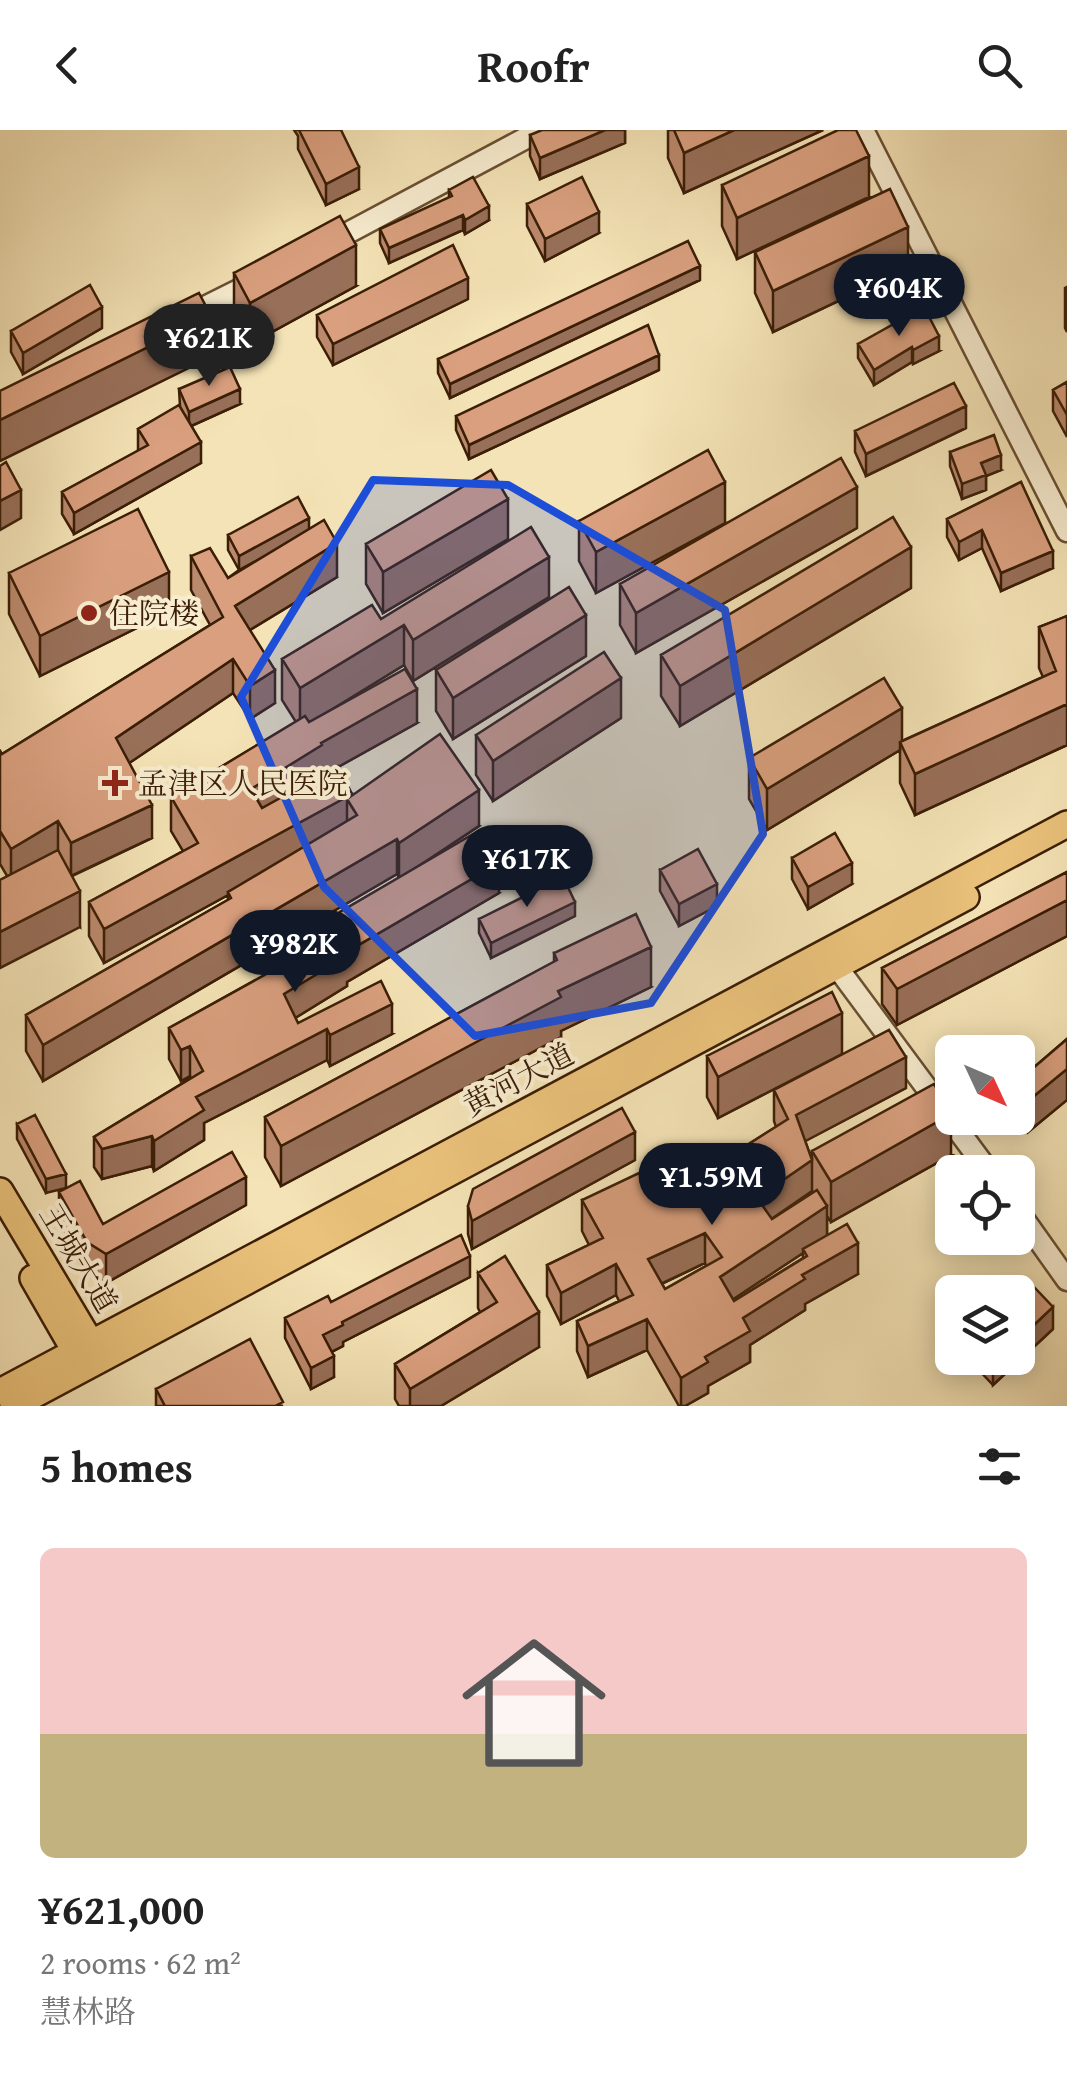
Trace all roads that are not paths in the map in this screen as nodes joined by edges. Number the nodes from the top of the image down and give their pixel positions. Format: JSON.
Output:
{"nodes":[{"id":1,"x":541,"y":130,"type":"edge"},
{"id":2,"x":864,"y":130,"type":"edge"},
{"id":3,"x":308,"y":254,"type":"edge"},
{"id":4,"x":275,"y":271,"type":"edge"},
{"id":5,"x":172,"y":324,"type":"edge"},
{"id":6,"x":1067,"y":531,"type":"edge"},
{"id":7,"x":1067,"y":824,"type":"edge"},
{"id":8,"x":1067,"y":843,"type":"edge"},
{"id":9,"x":837,"y":966,"type":"junction"},
{"id":10,"x":976,"y":1155,"type":"edge"},
{"id":11,"x":0,"y":1191,"type":"edge"},
{"id":12,"x":0,"y":1222,"type":"edge"},
{"id":13,"x":1035,"y":1235,"type":"edge"},
{"id":14,"x":1067,"y":1280,"type":"edge"},
{"id":15,"x":88,"y":1356,"type":"junction"},
{"id":16,"x":0,"y":1392,"type":"edge"},
{"id":17,"x":13,"y":1406,"type":"edge"}],
"edges":[{"from":1,"to":3,"type":"street"},
{"from":2,"to":6,"type":"street"},
{"from":4,"to":5,"type":"street"},
{"from":7,"to":15,"type":"main road","name":"黄河大道"},
{"from":8,"to":9,"type":"main road","name":"黄河大道"},
{"from":9,"to":10,"type":"street"},
{"from":9,"to":15,"type":"main road","name":"黄河大道"},
{"from":11,"to":15,"type":"main road","name":"王城大道"},
{"from":12,"to":15,"type":"main road","name":"王城大道"},
{"from":13,"to":14,"type":"street"},
{"from":15,"to":16,"type":"main road","name":"黄河大道"},
{"from":15,"to":17,"type":"main road","name":"黄河大道"}]}
